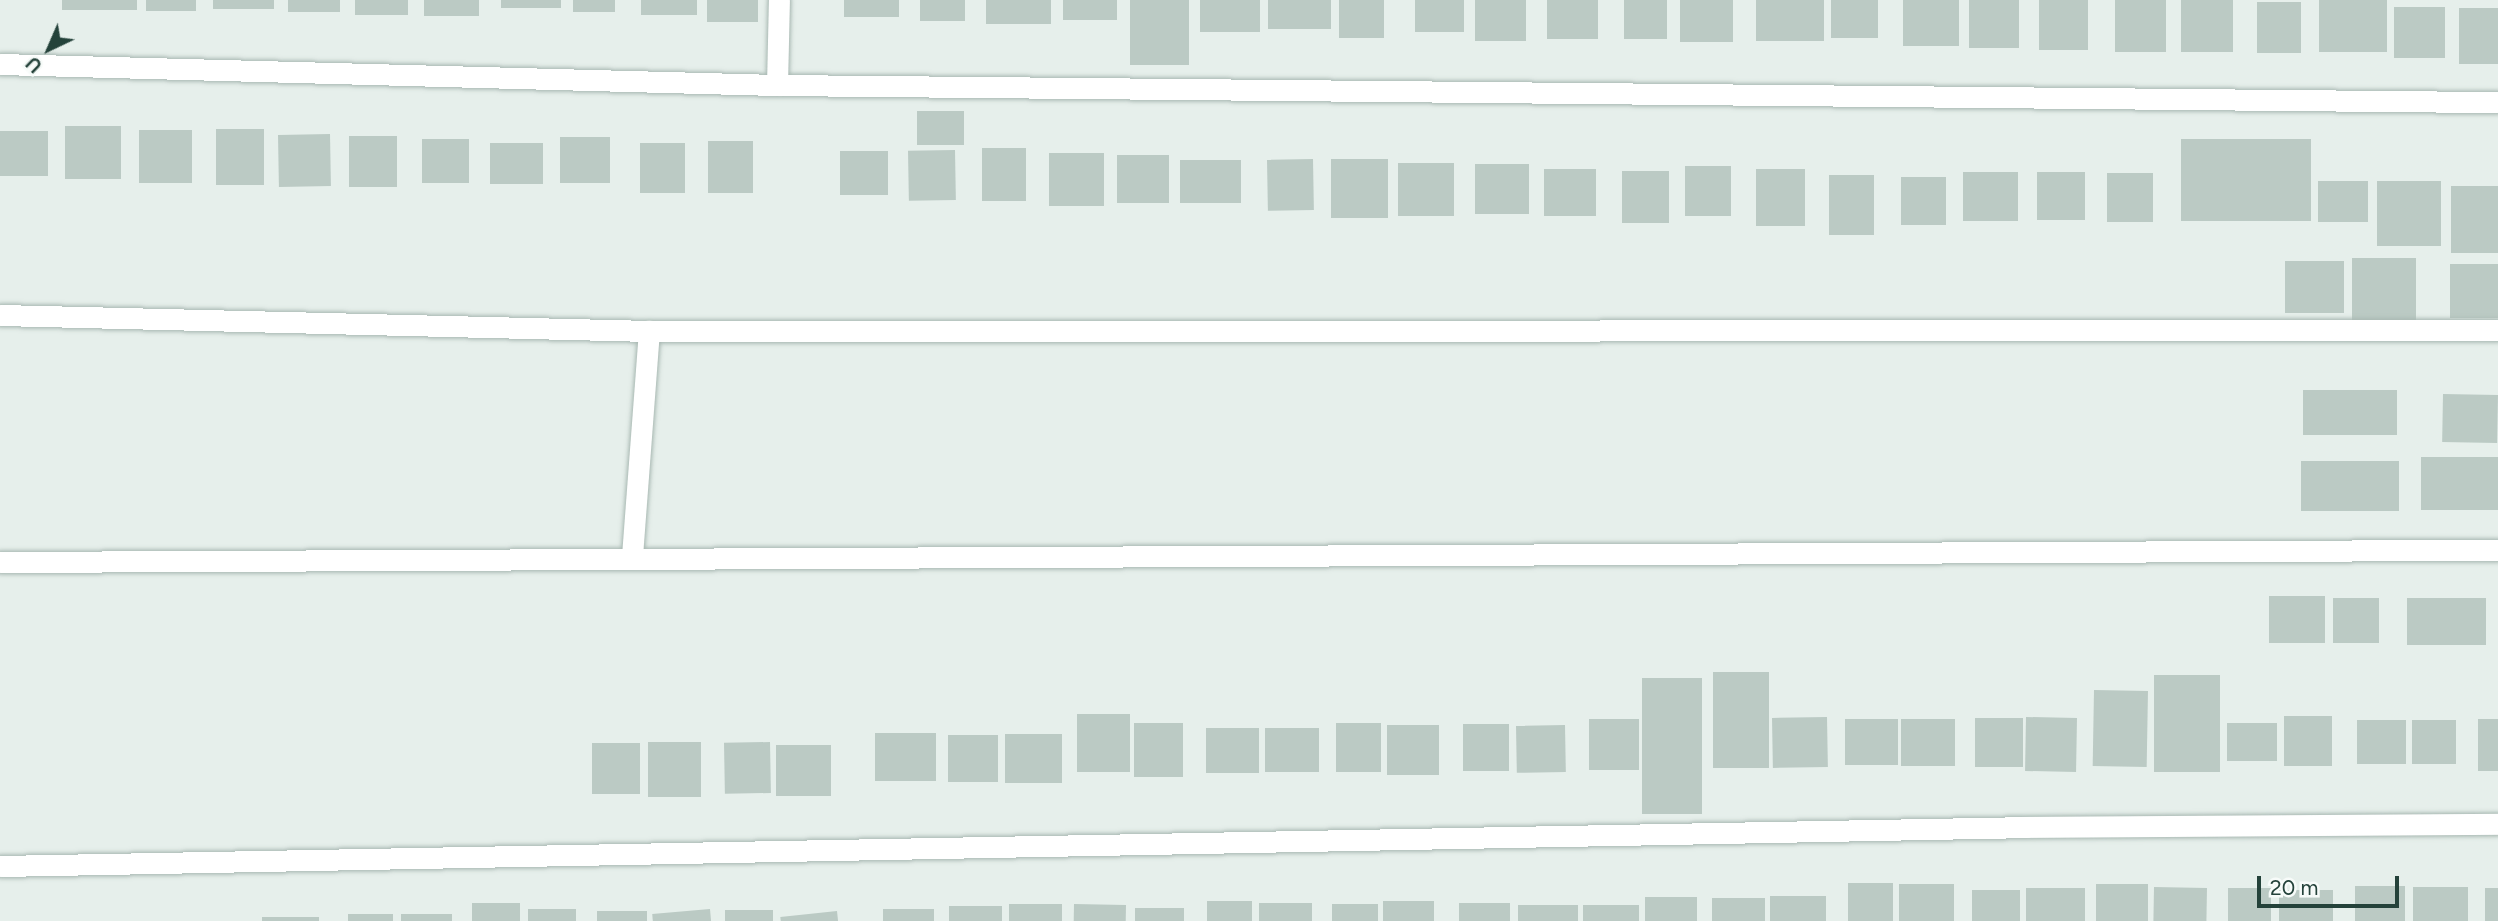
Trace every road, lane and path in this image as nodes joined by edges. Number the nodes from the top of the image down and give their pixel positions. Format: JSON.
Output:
{"nodes":[{"id":1,"x":779,"y":0,"type":"edge"},
{"id":2,"x":0,"y":64,"type":"edge"},
{"id":3,"x":777,"y":85,"type":"junction"},
{"id":4,"x":2498,"y":102,"type":"edge"},
{"id":5,"x":0,"y":315,"type":"edge"},
{"id":6,"x":2498,"y":330,"type":"edge"},
{"id":7,"x":649,"y":331,"type":"junction"},
{"id":8,"x":2498,"y":550,"type":"edge"},
{"id":9,"x":632,"y":556,"type":"junction"},
{"id":10,"x":0,"y":562,"type":"edge"},
{"id":11,"x":2498,"y":824,"type":"edge"},
{"id":12,"x":0,"y":866,"type":"edge"}],
"edges":[{"from":1,"to":3,"type":"street"},
{"from":2,"to":3,"type":"street"},
{"from":3,"to":4,"type":"street"},
{"from":5,"to":7,"type":"street"},
{"from":6,"to":7,"type":"street"},
{"from":7,"to":9,"type":"street"},
{"from":8,"to":9,"type":"street"},
{"from":9,"to":10,"type":"street"},
{"from":11,"to":12,"type":"street"}]}
